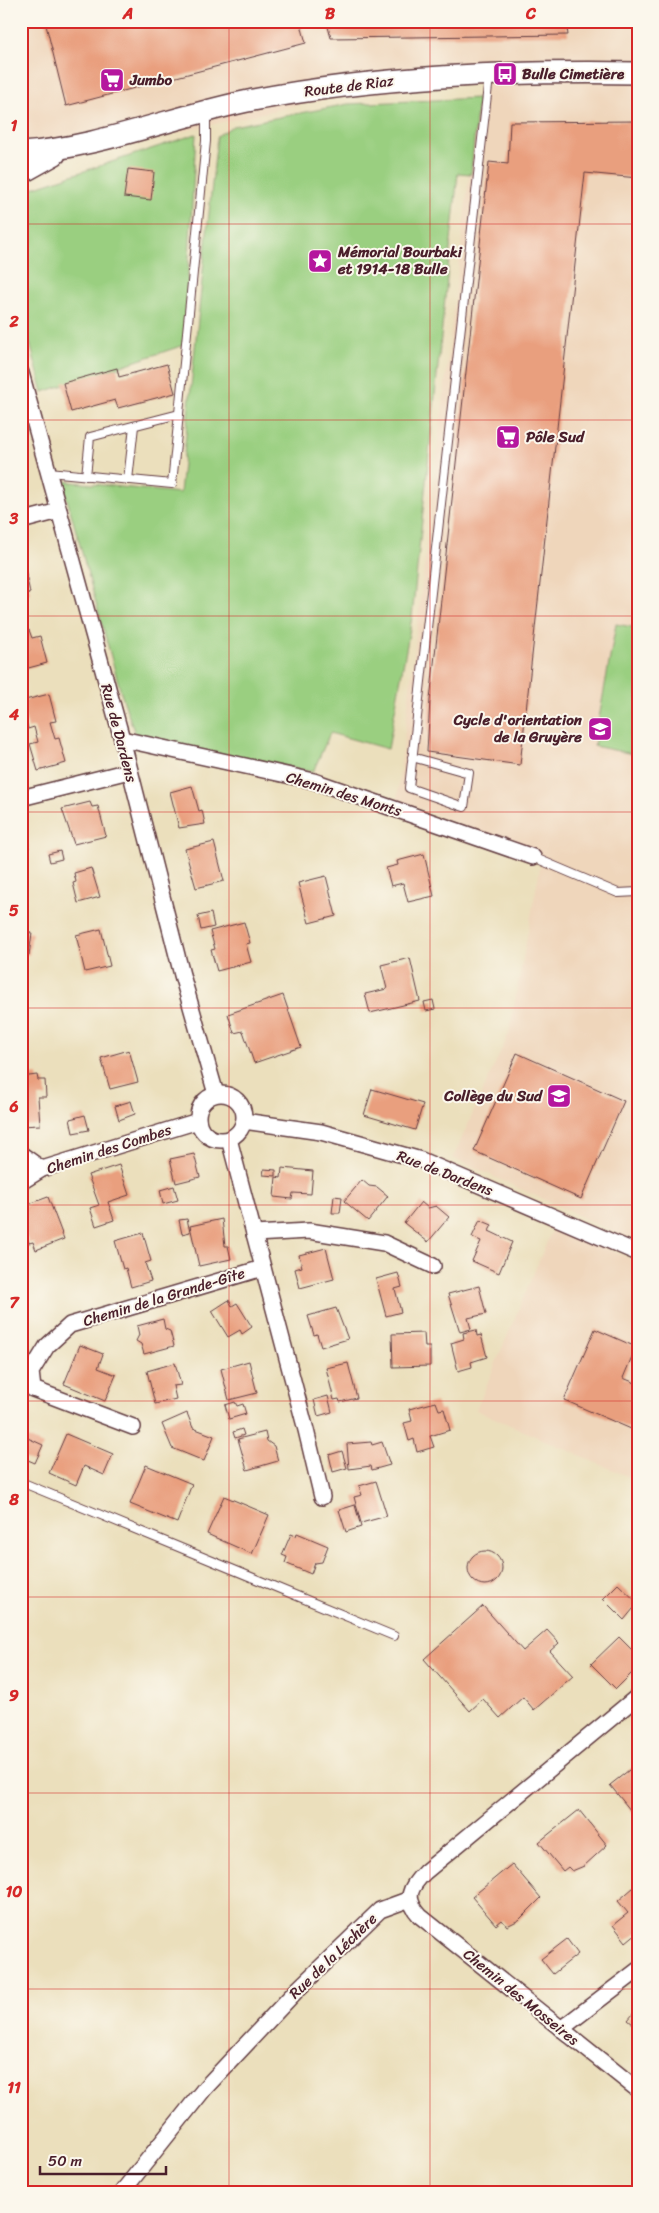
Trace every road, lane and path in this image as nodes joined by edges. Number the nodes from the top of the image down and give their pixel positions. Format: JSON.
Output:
{"nodes":[{"id":1,"x":638,"y":73,"type":"edge"},
{"id":2,"x":489,"y":75,"type":"junction"},
{"id":3,"x":206,"y":110,"type":"junction"},
{"id":4,"x":67,"y":148,"type":"junction"},
{"id":5,"x":21,"y":153,"type":"edge"},
{"id":6,"x":21,"y":173,"type":"edge"},
{"id":7,"x":21,"y":373,"type":"edge"},
{"id":8,"x":178,"y":414,"type":"junction"},
{"id":9,"x":134,"y":426,"type":"junction"},
{"id":10,"x":49,"y":472,"type":"junction"},
{"id":11,"x":86,"y":476,"type":"junction"},
{"id":12,"x":128,"y":480,"type":"junction"},
{"id":13,"x":59,"y":511,"type":"junction"},
{"id":14,"x":21,"y":521,"type":"edge"},
{"id":15,"x":122,"y":739,"type":"junction"},
{"id":16,"x":412,"y":757,"type":"junction"},
{"id":17,"x":129,"y":771,"type":"junction"},
{"id":18,"x":21,"y":798,"type":"edge"},
{"id":19,"x":533,"y":857,"type":"joint"},
{"id":20,"x":638,"y":892,"type":"edge"},
{"id":21,"x":216,"y":1094,"type":"junction"},
{"id":22,"x":198,"y":1121,"type":"junction"},
{"id":23,"x":244,"y":1121,"type":"junction"},
{"id":24,"x":229,"y":1139,"type":"junction"},
{"id":25,"x":21,"y":1154,"type":"edge"},
{"id":26,"x":42,"y":1169,"type":"junction"},
{"id":27,"x":21,"y":1182,"type":"edge"},
{"id":28,"x":254,"y":1234,"type":"junction"},
{"id":29,"x":638,"y":1253,"type":"edge"},
{"id":30,"x":433,"y":1266,"type":"dead end"},
{"id":31,"x":263,"y":1268,"type":"junction"},
{"id":32,"x":133,"y":1427,"type":"dead end"},
{"id":33,"x":21,"y":1482,"type":"edge"},
{"id":34,"x":322,"y":1497,"type":"dead end"},
{"id":35,"x":394,"y":1636,"type":"dead end"},
{"id":36,"x":638,"y":1696,"type":"edge"},
{"id":37,"x":410,"y":1899,"type":"junction"},
{"id":38,"x":638,"y":1970,"type":"edge"},
{"id":39,"x":561,"y":2029,"type":"junction"},
{"id":40,"x":638,"y":2090,"type":"edge"},
{"id":41,"x":122,"y":2192,"type":"edge"}],
"edges":[{"from":1,"to":2,"type":"street","name":"Route de Riaz"},
{"from":2,"to":3,"type":"street","name":"Route de Riaz"},
{"from":2,"to":16,"type":"lane"},
{"from":3,"to":4,"type":"street","name":"Route de Riaz"},
{"from":3,"to":8,"type":"lane"},
{"from":4,"to":5,"type":"street","name":"Route de Riaz"},
{"from":4,"to":6,"type":"street","name":"Route de Riaz"},
{"from":7,"to":10,"type":"street","name":"Rue de Dardens"},
{"from":8,"to":9,"type":"lane"},
{"from":8,"to":12,"type":"lane"},
{"from":9,"to":11,"type":"lane"},
{"from":9,"to":12,"type":"lane"},
{"from":10,"to":11,"type":"lane"},
{"from":10,"to":13,"type":"street","name":"Rue de Dardens"},
{"from":11,"to":12,"type":"lane"},
{"from":13,"to":14,"type":"street"},
{"from":13,"to":15,"type":"street","name":"Rue de Dardens"},
{"from":15,"to":17,"type":"street","name":"Rue de Dardens"},
{"from":15,"to":19,"type":"street","name":"Chemin des Monts"},
{"from":16,"to":16,"type":"lane"},
{"from":17,"to":18,"type":"street"},
{"from":17,"to":21,"type":"street","name":"Rue de Dardens"},
{"from":19,"to":20,"type":"lane"},
{"from":21,"to":22,"type":"street"},
{"from":21,"to":23,"type":"street"},
{"from":22,"to":24,"type":"street"},
{"from":22,"to":26,"type":"street","name":"Chemin des Combes"},
{"from":23,"to":24,"type":"street"},
{"from":23,"to":29,"type":"street","name":"Rue de Dardens"},
{"from":24,"to":28,"type":"street","name":"Chemin de la Grande-Gîte"},
{"from":25,"to":26,"type":"street"},
{"from":26,"to":27,"type":"street","name":"Chemin des Combes"},
{"from":28,"to":30,"type":"street"},
{"from":28,"to":31,"type":"street","name":"Chemin de la Grande-Gîte"},
{"from":31,"to":32,"type":"street","name":"Chemin de la Grande-Gîte"},
{"from":31,"to":34,"type":"street","name":"Chemin de la Grande-Gîte"},
{"from":33,"to":35,"type":"lane"},
{"from":36,"to":37,"type":"street"},
{"from":37,"to":39,"type":"street","name":"Chemin des Mosseires"},
{"from":37,"to":41,"type":"street","name":"Rue de la Léchère"},
{"from":38,"to":39,"type":"street"},
{"from":39,"to":40,"type":"street","name":"Chemin des Mosseires"}]}
